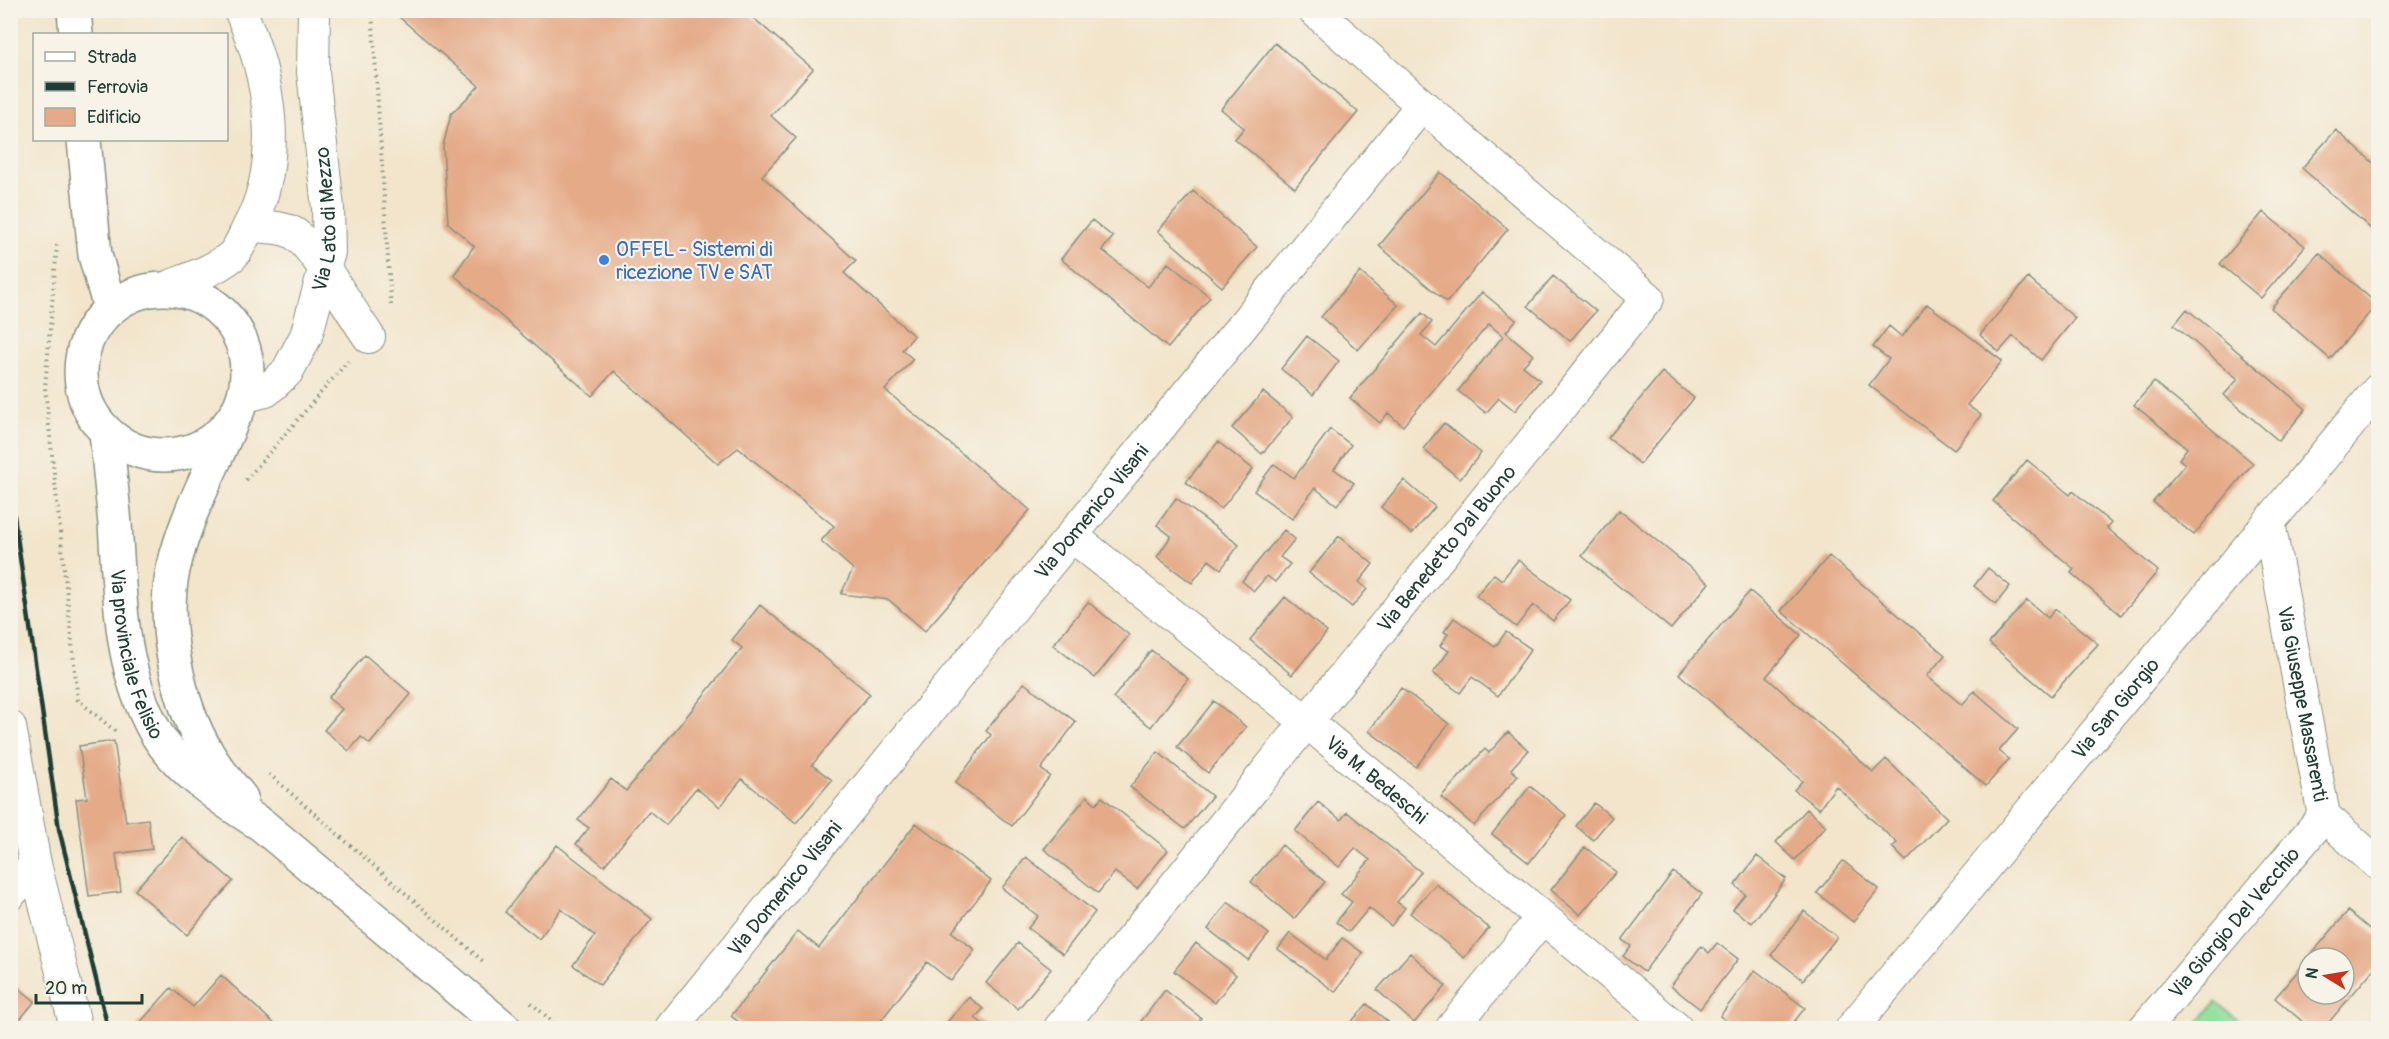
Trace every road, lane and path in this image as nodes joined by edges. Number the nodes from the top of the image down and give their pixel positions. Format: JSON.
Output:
{"nodes":[{"id":1,"x":74,"y":10,"type":"edge"},
{"id":2,"x":240,"y":10,"type":"edge"},
{"id":3,"x":314,"y":10,"type":"edge"},
{"id":4,"x":372,"y":10,"type":"edge"},
{"id":5,"x":1314,"y":10,"type":"edge"},
{"id":6,"x":76,"y":33,"type":"edge"},
{"id":7,"x":1422,"y":105,"type":"junction"},
{"id":8,"x":84,"y":141,"type":"edge"},
{"id":9,"x":249,"y":226,"type":"junction"},
{"id":10,"x":324,"y":271,"type":"junction"},
{"id":11,"x":166,"y":288,"type":"junction"},
{"id":12,"x":110,"y":308,"type":"junction"},
{"id":13,"x":369,"y":337,"type":"junction"},
{"id":14,"x":2379,"y":390,"type":"edge"},
{"id":15,"x":238,"y":409,"type":"junction"},
{"id":16,"x":106,"y":432,"type":"junction"},
{"id":17,"x":243,"y":484,"type":"dead end"},
{"id":18,"x":2269,"y":523,"type":"junction"},
{"id":19,"x":1072,"y":536,"type":"junction"},
{"id":20,"x":1307,"y":722,"type":"junction"},
{"id":21,"x":10,"y":727,"type":"edge"},
{"id":22,"x":267,"y":773,"type":"dead end"},
{"id":23,"x":2324,"y":816,"type":"junction"},
{"id":24,"x":262,"y":825,"type":"junction"},
{"id":25,"x":35,"y":864,"type":"junction"},
{"id":26,"x":2379,"y":864,"type":"edge"},
{"id":27,"x":10,"y":894,"type":"edge"},
{"id":28,"x":1542,"y":918,"type":"junction"},
{"id":29,"x":489,"y":967,"type":"dead end"},
{"id":30,"x":525,"y":998,"type":"dead end"},
{"id":31,"x":76,"y":1029,"type":"edge"},
{"id":32,"x":504,"y":1029,"type":"edge"},
{"id":33,"x":560,"y":1029,"type":"edge"},
{"id":34,"x":671,"y":1029,"type":"edge"},
{"id":35,"x":1059,"y":1029,"type":"edge"},
{"id":36,"x":1452,"y":1029,"type":"edge"},
{"id":37,"x":1676,"y":1029,"type":"edge"},
{"id":38,"x":1852,"y":1029,"type":"edge"},
{"id":39,"x":2145,"y":1029,"type":"edge"}],
"edges":[{"from":1,"to":6,"type":"main road"},
{"from":2,"to":9,"type":"street"},
{"from":3,"to":10,"type":"street","name":"Via Lato di Mezzo"},
{"from":4,"to":13,"type":"path"},
{"from":5,"to":7,"type":"street"},
{"from":7,"to":19,"type":"street","name":"Via Domenico Visani"},
{"from":7,"to":20,"type":"street","name":"Via Benedetto Dal Buono"},
{"from":8,"to":12,"type":"main road"},
{"from":9,"to":10,"type":"street"},
{"from":9,"to":11,"type":"street"},
{"from":10,"to":13,"type":"street"},
{"from":10,"to":15,"type":"street","name":"Via Lato di Mezzo"},
{"from":11,"to":12,"type":"main road","name":"Via provinciale Felisio"},
{"from":11,"to":15,"type":"main road","name":"Via provinciale Felisio"},
{"from":12,"to":16,"type":"main road","name":"Via provinciale Felisio"},
{"from":13,"to":17,"type":"path"},
{"from":14,"to":18,"type":"street","name":"Via San Giorgio"},
{"from":15,"to":16,"type":"main road","name":"Via provinciale Felisio"},
{"from":15,"to":24,"type":"main road","name":"Via provinciale Felisio"},
{"from":16,"to":24,"type":"main road","name":"Via provinciale Felisio"},
{"from":18,"to":23,"type":"street","name":"Via Giuseppe Massarenti"},
{"from":18,"to":38,"type":"street","name":"Via San Giorgio"},
{"from":19,"to":20,"type":"street","name":"Via M. Bedeschi"},
{"from":19,"to":34,"type":"street","name":"Via Domenico Visani"},
{"from":20,"to":28,"type":"street","name":"Via M. Bedeschi"},
{"from":20,"to":35,"type":"street","name":"Via Benedetto Dal Buono"},
{"from":21,"to":25,"type":"street"},
{"from":22,"to":29,"type":"path"},
{"from":23,"to":26,"type":"street","name":"Via Giuseppe Massarenti"},
{"from":23,"to":39,"type":"street","name":"Via Giorgio Del Vecchio"},
{"from":24,"to":32,"type":"main road","name":"Via provinciale Felisio"},
{"from":25,"to":27,"type":"street"},
{"from":25,"to":31,"type":"street"},
{"from":28,"to":36,"type":"street"},
{"from":28,"to":37,"type":"street","name":"Via M. Bedeschi"},
{"from":30,"to":33,"type":"path"}]}
